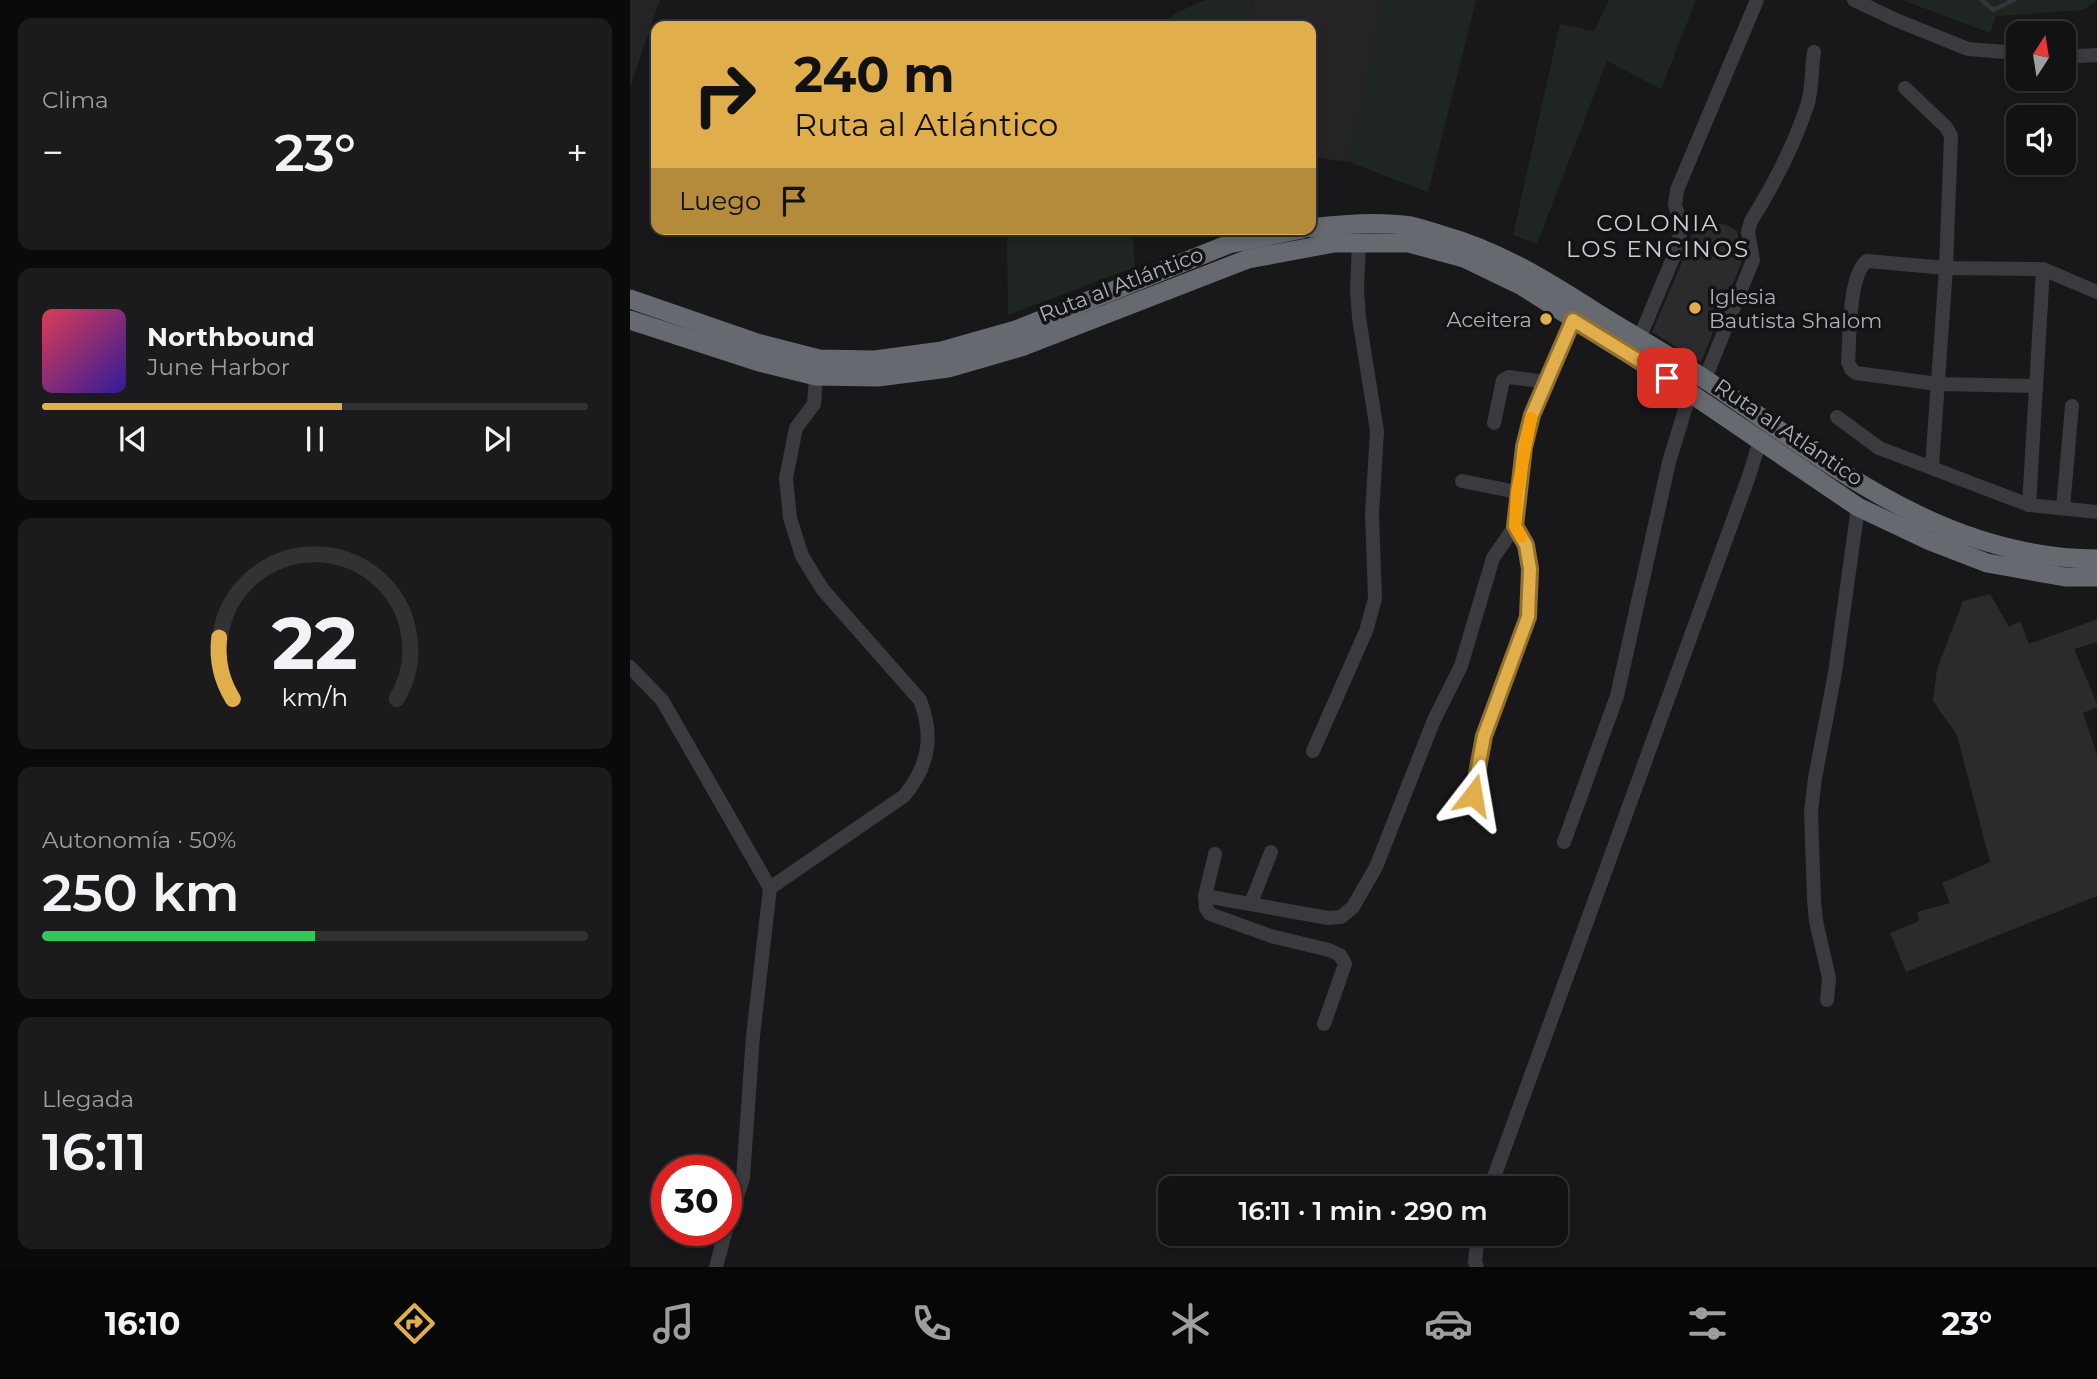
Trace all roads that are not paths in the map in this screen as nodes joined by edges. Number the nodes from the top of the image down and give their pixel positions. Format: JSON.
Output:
{"nodes":[{"id":1,"x":1757,"y":0,"type":"edge"},
{"id":2,"x":1854,"y":0,"type":"edge"},
{"id":3,"x":1814,"y":52,"type":"dead end"},
{"id":4,"x":2006,"y":52,"type":"edge"},
{"id":5,"x":2097,"y":55,"type":"edge"},
{"id":6,"x":2076,"y":56,"type":"edge"},
{"id":7,"x":1905,"y":88,"type":"dead end"},
{"id":8,"x":1316,"y":227,"type":"edge"},
{"id":9,"x":1273,"y":235,"type":"edge"},
{"id":10,"x":1359,"y":242,"type":"junction"},
{"id":11,"x":1946,"y":268,"type":"junction"},
{"id":12,"x":2043,"y":270,"type":"junction"},
{"id":13,"x":2097,"y":292,"type":"edge"},
{"id":14,"x":630,"y":299,"type":"edge"},
{"id":15,"x":630,"y":320,"type":"edge"},
{"id":16,"x":1573,"y":320,"type":"junction"},
{"id":17,"x":1639,"y":340,"type":"junction"},
{"id":18,"x":816,"y":376,"type":"junction"},
{"id":19,"x":1546,"y":382,"type":"junction"},
{"id":20,"x":1938,"y":384,"type":"junction"},
{"id":21,"x":1697,"y":386,"type":"junction"},
{"id":22,"x":2036,"y":386,"type":"junction"},
{"id":23,"x":2072,"y":405,"type":"dead end"},
{"id":24,"x":1837,"y":417,"type":"dead end"},
{"id":25,"x":1494,"y":423,"type":"dead end"},
{"id":26,"x":1760,"y":440,"type":"junction"},
{"id":27,"x":1931,"y":466,"type":"junction"},
{"id":28,"x":1462,"y":481,"type":"dead end"},
{"id":29,"x":1517,"y":492,"type":"junction"},
{"id":30,"x":2029,"y":505,"type":"junction"},
{"id":31,"x":1858,"y":507,"type":"junction"},
{"id":32,"x":2063,"y":508,"type":"junction"},
{"id":33,"x":2097,"y":512,"type":"edge"},
{"id":34,"x":1515,"y":526,"type":"junction"},
{"id":35,"x":2097,"y":559,"type":"edge"},
{"id":36,"x":2097,"y":577,"type":"edge"},
{"id":37,"x":630,"y":667,"type":"edge"},
{"id":38,"x":1313,"y":751,"type":"dead end"},
{"id":39,"x":1467,"y":804,"type":"dead end"},
{"id":40,"x":1564,"y":842,"type":"dead end"},
{"id":41,"x":1271,"y":852,"type":"dead end"},
{"id":42,"x":1215,"y":854,"type":"dead end"},
{"id":43,"x":770,"y":888,"type":"junction"},
{"id":44,"x":1205,"y":896,"type":"junction"},
{"id":45,"x":1251,"y":903,"type":"junction"},
{"id":46,"x":1827,"y":1000,"type":"dead end"},
{"id":47,"x":1324,"y":1024,"type":"dead end"},
{"id":48,"x":1494,"y":1176,"type":"edge"},
{"id":49,"x":742,"y":1181,"type":"edge"},
{"id":50,"x":722,"y":1246,"type":"edge"},
{"id":51,"x":1477,"y":1246,"type":"edge"},
{"id":52,"x":716,"y":1267,"type":"edge"},
{"id":53,"x":1477,"y":1267,"type":"edge"}],
"edges":[{"from":1,"to":17,"type":"street"},
{"from":2,"to":4,"type":"street"},
{"from":3,"to":21,"type":"street"},
{"from":5,"to":6,"type":"street"},
{"from":7,"to":11,"type":"street"},
{"from":8,"to":17,"type":"highway","name":"Ruta al Atlántico"},
{"from":9,"to":14,"type":"highway","name":"Ruta al Atlántico"},
{"from":10,"to":16,"type":"highway","name":"Ruta al Atlántico"},
{"from":10,"to":18,"type":"highway","name":"Ruta al Atlántico"},
{"from":10,"to":38,"type":"street"},
{"from":11,"to":12,"type":"street"},
{"from":11,"to":20,"type":"street"},
{"from":11,"to":20,"type":"street"},
{"from":12,"to":13,"type":"street"},
{"from":12,"to":22,"type":"street"},
{"from":15,"to":18,"type":"highway","name":"Ruta al Atlántico"},
{"from":16,"to":19,"type":"street"},
{"from":16,"to":21,"type":"highway","name":"Ruta al Atlántico"},
{"from":17,"to":21,"type":"highway","name":"Ruta al Atlántico"},
{"from":18,"to":43,"type":"street"},
{"from":19,"to":25,"type":"street"},
{"from":19,"to":29,"type":"street"},
{"from":20,"to":22,"type":"street"},
{"from":20,"to":27,"type":"street"},
{"from":21,"to":26,"type":"highway","name":"Ruta al Atlántico"},
{"from":21,"to":35,"type":"highway","name":"Ruta al Atlántico"},
{"from":21,"to":40,"type":"street"},
{"from":22,"to":30,"type":"street"},
{"from":23,"to":32,"type":"street"},
{"from":24,"to":27,"type":"street"},
{"from":26,"to":31,"type":"highway","name":"Ruta al Atlántico"},
{"from":26,"to":48,"type":"street"},
{"from":27,"to":30,"type":"street"},
{"from":28,"to":29,"type":"street"},
{"from":29,"to":34,"type":"street"},
{"from":30,"to":32,"type":"street"},
{"from":31,"to":36,"type":"highway","name":"Ruta al Atlántico"},
{"from":31,"to":46,"type":"street"},
{"from":32,"to":33,"type":"street"},
{"from":34,"to":39,"type":"street"},
{"from":34,"to":45,"type":"street"},
{"from":37,"to":43,"type":"street"},
{"from":41,"to":45,"type":"street"},
{"from":42,"to":44,"type":"street"},
{"from":43,"to":49,"type":"street"},
{"from":44,"to":45,"type":"street"},
{"from":44,"to":47,"type":"street"},
{"from":50,"to":52,"type":"street"},
{"from":51,"to":53,"type":"street"}]}
